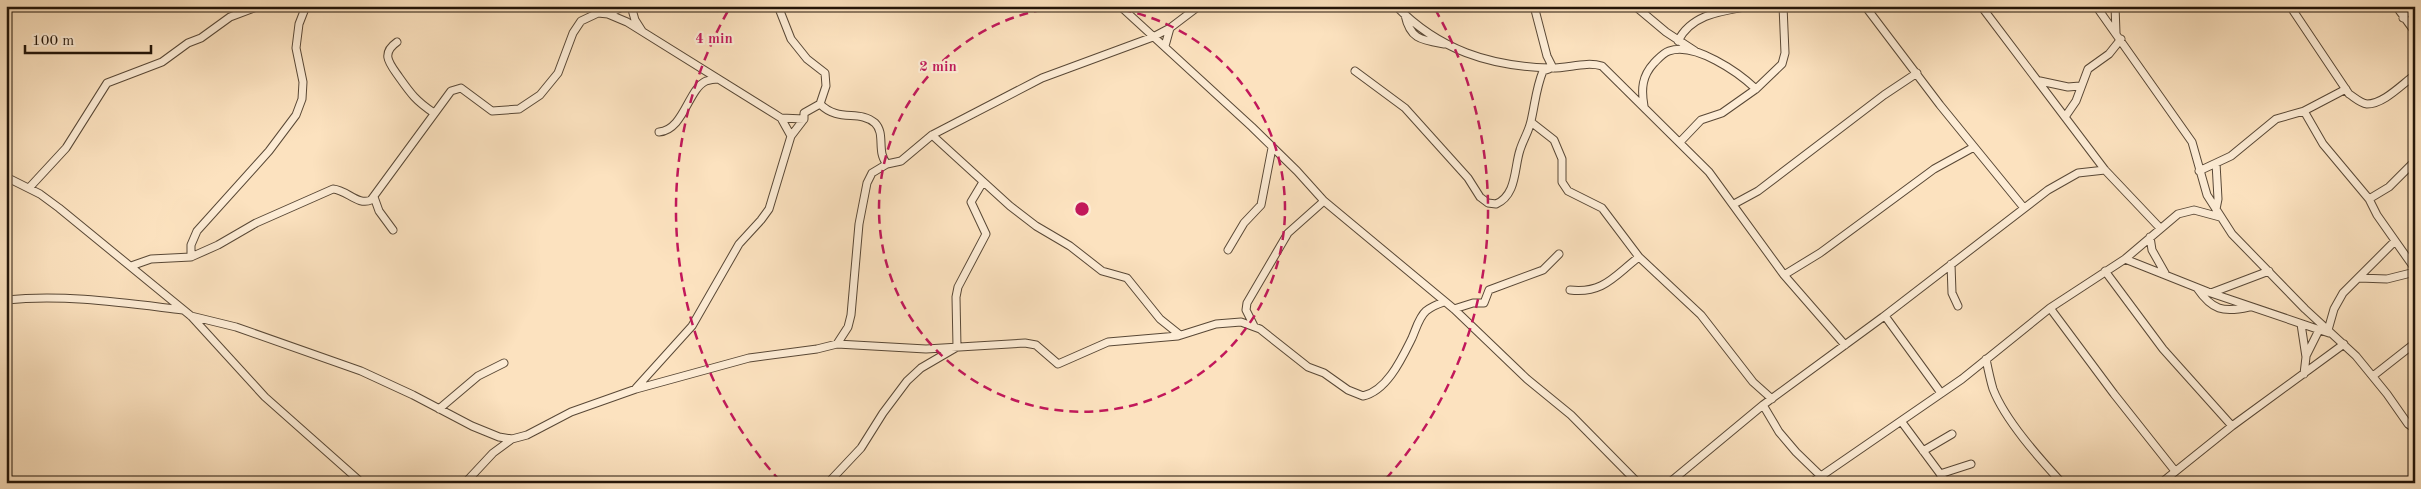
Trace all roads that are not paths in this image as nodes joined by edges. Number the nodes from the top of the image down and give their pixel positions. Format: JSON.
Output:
{"nodes":[{"id":1,"x":259,"y":6,"type":"edge"},
{"id":2,"x":306,"y":6,"type":"edge"},
{"id":3,"x":624,"y":6,"type":"edge"},
{"id":4,"x":631,"y":6,"type":"edge"},
{"id":5,"x":778,"y":6,"type":"edge"},
{"id":6,"x":1120,"y":6,"type":"edge"},
{"id":7,"x":1199,"y":6,"type":"edge"},
{"id":8,"x":1396,"y":6,"type":"edge"},
{"id":9,"x":1534,"y":6,"type":"edge"},
{"id":10,"x":1636,"y":6,"type":"edge"},
{"id":11,"x":1751,"y":6,"type":"edge"},
{"id":12,"x":1783,"y":6,"type":"edge"},
{"id":13,"x":1865,"y":6,"type":"edge"},
{"id":14,"x":1981,"y":6,"type":"edge"},
{"id":15,"x":2096,"y":6,"type":"edge"},
{"id":16,"x":2115,"y":6,"type":"edge"},
{"id":17,"x":2290,"y":6,"type":"edge"},
{"id":18,"x":2396,"y":6,"type":"edge"},
{"id":19,"x":2411,"y":6,"type":"edge"},
{"id":20,"x":608,"y":14,"type":"junction"},
{"id":21,"x":2402,"y":18,"type":"junction"},
{"id":22,"x":1170,"y":28,"type":"junction"},
{"id":23,"x":2415,"y":32,"type":"edge"},
{"id":24,"x":644,"y":33,"type":"junction"},
{"id":25,"x":2118,"y":36,"type":"junction"},
{"id":26,"x":1153,"y":37,"type":"junction"},
{"id":27,"x":1678,"y":41,"type":"junction"},
{"id":28,"x":397,"y":42,"type":"dead end"},
{"id":29,"x":1165,"y":46,"type":"junction"},
{"id":30,"x":1701,"y":54,"type":"junction"},
{"id":31,"x":1552,"y":68,"type":"junction"},
{"id":32,"x":1355,"y":71,"type":"dead end"},
{"id":33,"x":1917,"y":73,"type":"junction"},
{"id":34,"x":2415,"y":75,"type":"edge"},
{"id":35,"x":718,"y":79,"type":"junction"},
{"id":36,"x":2040,"y":81,"type":"junction"},
{"id":37,"x":2080,"y":86,"type":"junction"},
{"id":38,"x":1756,"y":89,"type":"junction"},
{"id":39,"x":2346,"y":89,"type":"junction"},
{"id":40,"x":820,"y":104,"type":"junction"},
{"id":41,"x":1644,"y":107,"type":"junction"},
{"id":42,"x":2304,"y":111,"type":"junction"},
{"id":43,"x":434,"y":113,"type":"junction"},
{"id":44,"x":2065,"y":116,"type":"junction"},
{"id":45,"x":782,"y":118,"type":"junction"},
{"id":46,"x":804,"y":119,"type":"junction"},
{"id":47,"x":1531,"y":122,"type":"junction"},
{"id":48,"x":659,"y":132,"type":"dead end"},
{"id":49,"x":932,"y":135,"type":"junction"},
{"id":50,"x":791,"y":136,"type":"junction"},
{"id":51,"x":1680,"y":142,"type":"junction"},
{"id":52,"x":1974,"y":147,"type":"junction"},
{"id":53,"x":1272,"y":148,"type":"junction"},
{"id":54,"x":2415,"y":162,"type":"edge"},
{"id":55,"x":887,"y":164,"type":"junction"},
{"id":56,"x":2216,"y":164,"type":"junction"},
{"id":57,"x":2105,"y":170,"type":"junction"},
{"id":58,"x":2199,"y":171,"type":"junction"},
{"id":59,"x":6,"y":177,"type":"edge"},
{"id":60,"x":983,"y":182,"type":"junction"},
{"id":61,"x":29,"y":188,"type":"junction"},
{"id":62,"x":374,"y":197,"type":"junction"},
{"id":63,"x":2369,"y":199,"type":"junction"},
{"id":64,"x":1324,"y":201,"type":"junction"},
{"id":65,"x":1734,"y":204,"type":"junction"},
{"id":66,"x":2024,"y":208,"type":"junction"},
{"id":67,"x":2216,"y":209,"type":"junction"},
{"id":68,"x":2220,"y":217,"type":"junction"},
{"id":69,"x":2160,"y":228,"type":"junction"},
{"id":70,"x":393,"y":230,"type":"dead end"},
{"id":71,"x":2150,"y":237,"type":"junction"},
{"id":72,"x":2395,"y":241,"type":"junction"},
{"id":73,"x":1228,"y":250,"type":"dead end"},
{"id":74,"x":1559,"y":254,"type":"dead end"},
{"id":75,"x":191,"y":257,"type":"junction"},
{"id":76,"x":1639,"y":257,"type":"junction"},
{"id":77,"x":2125,"y":258,"type":"junction"},
{"id":78,"x":1951,"y":264,"type":"junction"},
{"id":79,"x":132,"y":266,"type":"junction"},
{"id":80,"x":2415,"y":270,"type":"edge"},
{"id":81,"x":2105,"y":271,"type":"junction"},
{"id":82,"x":2269,"y":271,"type":"junction"},
{"id":83,"x":2165,"y":274,"type":"junction"},
{"id":84,"x":1784,"y":275,"type":"junction"},
{"id":85,"x":2359,"y":278,"type":"junction"},
{"id":86,"x":2196,"y":288,"type":"junction"},
{"id":87,"x":1570,"y":290,"type":"dead end"},
{"id":88,"x":2211,"y":293,"type":"junction"},
{"id":89,"x":6,"y":300,"type":"edge"},
{"id":90,"x":1444,"y":302,"type":"junction"},
{"id":91,"x":1958,"y":306,"type":"dead end"},
{"id":92,"x":2250,"y":307,"type":"junction"},
{"id":93,"x":2050,"y":308,"type":"junction"},
{"id":94,"x":1454,"y":309,"type":"junction"},
{"id":95,"x":184,"y":310,"type":"junction"},
{"id":96,"x":191,"y":316,"type":"junction"},
{"id":97,"x":1886,"y":316,"type":"junction"},
{"id":98,"x":2301,"y":324,"type":"junction"},
{"id":99,"x":1254,"y":326,"type":"junction"},
{"id":100,"x":2319,"y":330,"type":"junction"},
{"id":101,"x":2332,"y":332,"type":"junction"},
{"id":102,"x":1180,"y":335,"type":"junction"},
{"id":103,"x":2415,"y":343,"type":"edge"},
{"id":104,"x":837,"y":344,"type":"junction"},
{"id":105,"x":2344,"y":344,"type":"junction"},
{"id":106,"x":1845,"y":345,"type":"junction"},
{"id":107,"x":956,"y":347,"type":"junction"},
{"id":108,"x":2306,"y":357,"type":"junction"},
{"id":109,"x":1986,"y":359,"type":"junction"},
{"id":110,"x":504,"y":363,"type":"dead end"},
{"id":111,"x":2304,"y":374,"type":"junction"},
{"id":112,"x":2374,"y":376,"type":"junction"},
{"id":113,"x":636,"y":388,"type":"junction"},
{"id":114,"x":1941,"y":393,"type":"junction"},
{"id":115,"x":1772,"y":399,"type":"junction"},
{"id":116,"x":1763,"y":405,"type":"junction"},
{"id":117,"x":439,"y":409,"type":"junction"},
{"id":118,"x":1901,"y":421,"type":"junction"},
{"id":119,"x":2232,"y":426,"type":"junction"},
{"id":120,"x":2415,"y":429,"type":"edge"},
{"id":121,"x":1952,"y":434,"type":"dead end"},
{"id":122,"x":512,"y":439,"type":"junction"},
{"id":123,"x":1923,"y":451,"type":"junction"},
{"id":124,"x":1971,"y":464,"type":"dead end"},
{"id":125,"x":2175,"y":471,"type":"junction"},
{"id":126,"x":1940,"y":474,"type":"junction"},
{"id":127,"x":1822,"y":475,"type":"junction"},
{"id":128,"x":362,"y":483,"type":"edge"},
{"id":129,"x":465,"y":483,"type":"edge"},
{"id":130,"x":828,"y":483,"type":"edge"},
{"id":131,"x":1638,"y":483,"type":"edge"},
{"id":132,"x":1669,"y":483,"type":"edge"},
{"id":133,"x":1811,"y":483,"type":"edge"},
{"id":134,"x":1828,"y":483,"type":"edge"},
{"id":135,"x":1947,"y":483,"type":"edge"},
{"id":136,"x":2062,"y":483,"type":"edge"},
{"id":137,"x":2161,"y":483,"type":"edge"}],
"edges":[{"from":1,"to":61,"type":"street"},
{"from":2,"to":75,"type":"street"},
{"from":3,"to":20,"type":"street"},
{"from":4,"to":24,"type":"street"},
{"from":5,"to":40,"type":"street"},
{"from":6,"to":26,"type":"street"},
{"from":7,"to":22,"type":"street"},
{"from":8,"to":31,"type":"street"},
{"from":9,"to":31,"type":"street"},
{"from":10,"to":27,"type":"street"},
{"from":11,"to":27,"type":"street"},
{"from":12,"to":38,"type":"street"},
{"from":13,"to":33,"type":"street"},
{"from":14,"to":36,"type":"street"},
{"from":15,"to":25,"type":"street"},
{"from":16,"to":25,"type":"street"},
{"from":17,"to":39,"type":"street"},
{"from":18,"to":21,"type":"street"},
{"from":19,"to":21,"type":"street"},
{"from":20,"to":24,"type":"street"},
{"from":20,"to":43,"type":"street"},
{"from":21,"to":23,"type":"street"},
{"from":22,"to":26,"type":"street"},
{"from":22,"to":29,"type":"street"},
{"from":24,"to":35,"type":"street"},
{"from":25,"to":37,"type":"street"},
{"from":25,"to":58,"type":"street"},
{"from":26,"to":29,"type":"street"},
{"from":26,"to":49,"type":"street"},
{"from":27,"to":30,"type":"street"},
{"from":28,"to":43,"type":"street"},
{"from":29,"to":53,"type":"street"},
{"from":30,"to":38,"type":"street"},
{"from":30,"to":41,"type":"street"},
{"from":31,"to":41,"type":"street"},
{"from":31,"to":47,"type":"street"},
{"from":32,"to":47,"type":"street"},
{"from":33,"to":52,"type":"street"},
{"from":33,"to":65,"type":"street"},
{"from":34,"to":39,"type":"street"},
{"from":35,"to":45,"type":"street"},
{"from":35,"to":48,"type":"street"},
{"from":36,"to":37,"type":"street"},
{"from":36,"to":44,"type":"street"},
{"from":37,"to":44,"type":"street"},
{"from":38,"to":51,"type":"street"},
{"from":39,"to":42,"type":"street"},
{"from":40,"to":46,"type":"street"},
{"from":40,"to":55,"type":"street"},
{"from":41,"to":51,"type":"street"},
{"from":42,"to":56,"type":"street"},
{"from":42,"to":63,"type":"street"},
{"from":43,"to":62,"type":"street"},
{"from":44,"to":57,"type":"street"},
{"from":45,"to":46,"type":"street"},
{"from":45,"to":50,"type":"street"},
{"from":46,"to":50,"type":"street"},
{"from":47,"to":76,"type":"street"},
{"from":49,"to":55,"type":"street"},
{"from":49,"to":60,"type":"street"},
{"from":50,"to":113,"type":"street"},
{"from":51,"to":65,"type":"street"},
{"from":52,"to":66,"type":"street"},
{"from":52,"to":84,"type":"street"},
{"from":53,"to":64,"type":"street"},
{"from":53,"to":73,"type":"street"},
{"from":54,"to":63,"type":"street"},
{"from":55,"to":104,"type":"street"},
{"from":56,"to":58,"type":"street"},
{"from":56,"to":67,"type":"street"},
{"from":57,"to":66,"type":"street"},
{"from":57,"to":69,"type":"street"},
{"from":58,"to":67,"type":"street"},
{"from":59,"to":61,"type":"street"},
{"from":60,"to":102,"type":"street"},
{"from":60,"to":107,"type":"street"},
{"from":61,"to":79,"type":"street"},
{"from":62,"to":70,"type":"street"},
{"from":62,"to":75,"type":"street"},
{"from":63,"to":72,"type":"street"},
{"from":64,"to":90,"type":"street"},
{"from":64,"to":99,"type":"street"},
{"from":65,"to":84,"type":"street"},
{"from":66,"to":78,"type":"street"},
{"from":67,"to":68,"type":"street"},
{"from":68,"to":69,"type":"street"},
{"from":68,"to":82,"type":"street"},
{"from":69,"to":71,"type":"street"},
{"from":71,"to":77,"type":"street"},
{"from":71,"to":83,"type":"street"},
{"from":72,"to":80,"type":"street"},
{"from":72,"to":85,"type":"street"},
{"from":74,"to":94,"type":"street"},
{"from":75,"to":79,"type":"street"},
{"from":76,"to":87,"type":"street"},
{"from":76,"to":115,"type":"street"},
{"from":77,"to":81,"type":"street"},
{"from":77,"to":83,"type":"street"},
{"from":78,"to":91,"type":"street"},
{"from":78,"to":97,"type":"street"},
{"from":79,"to":95,"type":"street"},
{"from":80,"to":85,"type":"street"},
{"from":81,"to":93,"type":"street"},
{"from":81,"to":119,"type":"street"},
{"from":82,"to":88,"type":"street"},
{"from":82,"to":101,"type":"street"},
{"from":83,"to":86,"type":"street"},
{"from":84,"to":106,"type":"street"},
{"from":85,"to":101,"type":"street"},
{"from":86,"to":88,"type":"street"},
{"from":86,"to":92,"type":"street"},
{"from":88,"to":92,"type":"street"},
{"from":89,"to":95,"type":"street"},
{"from":90,"to":94,"type":"street"},
{"from":90,"to":99,"type":"street"},
{"from":92,"to":98,"type":"street"},
{"from":93,"to":109,"type":"street"},
{"from":93,"to":125,"type":"street"},
{"from":94,"to":131,"type":"street"},
{"from":95,"to":96,"type":"street"},
{"from":96,"to":117,"type":"street"},
{"from":96,"to":128,"type":"street"},
{"from":97,"to":106,"type":"street"},
{"from":97,"to":114,"type":"street"},
{"from":98,"to":100,"type":"street"},
{"from":98,"to":108,"type":"street"},
{"from":99,"to":102,"type":"street"},
{"from":100,"to":101,"type":"street"},
{"from":100,"to":108,"type":"street"},
{"from":101,"to":105,"type":"street"},
{"from":102,"to":107,"type":"street"},
{"from":103,"to":112,"type":"street"},
{"from":104,"to":107,"type":"street"},
{"from":104,"to":113,"type":"street"},
{"from":105,"to":111,"type":"street"},
{"from":105,"to":112,"type":"street"},
{"from":106,"to":115,"type":"street"},
{"from":107,"to":130,"type":"street"},
{"from":108,"to":111,"type":"street"},
{"from":109,"to":114,"type":"street"},
{"from":109,"to":136,"type":"street"},
{"from":110,"to":117,"type":"street"},
{"from":111,"to":119,"type":"street"},
{"from":112,"to":120,"type":"street"},
{"from":113,"to":122,"type":"street"},
{"from":114,"to":118,"type":"street"},
{"from":115,"to":116,"type":"street"},
{"from":116,"to":127,"type":"street"},
{"from":116,"to":132,"type":"street"},
{"from":117,"to":122,"type":"street"},
{"from":118,"to":123,"type":"street"},
{"from":118,"to":127,"type":"street"},
{"from":119,"to":125,"type":"street"},
{"from":121,"to":123,"type":"street"},
{"from":122,"to":129,"type":"street"},
{"from":123,"to":126,"type":"street"},
{"from":124,"to":126,"type":"street"},
{"from":125,"to":137,"type":"street"},
{"from":126,"to":135,"type":"street"},
{"from":127,"to":133,"type":"street"},
{"from":127,"to":134,"type":"street"}]}
